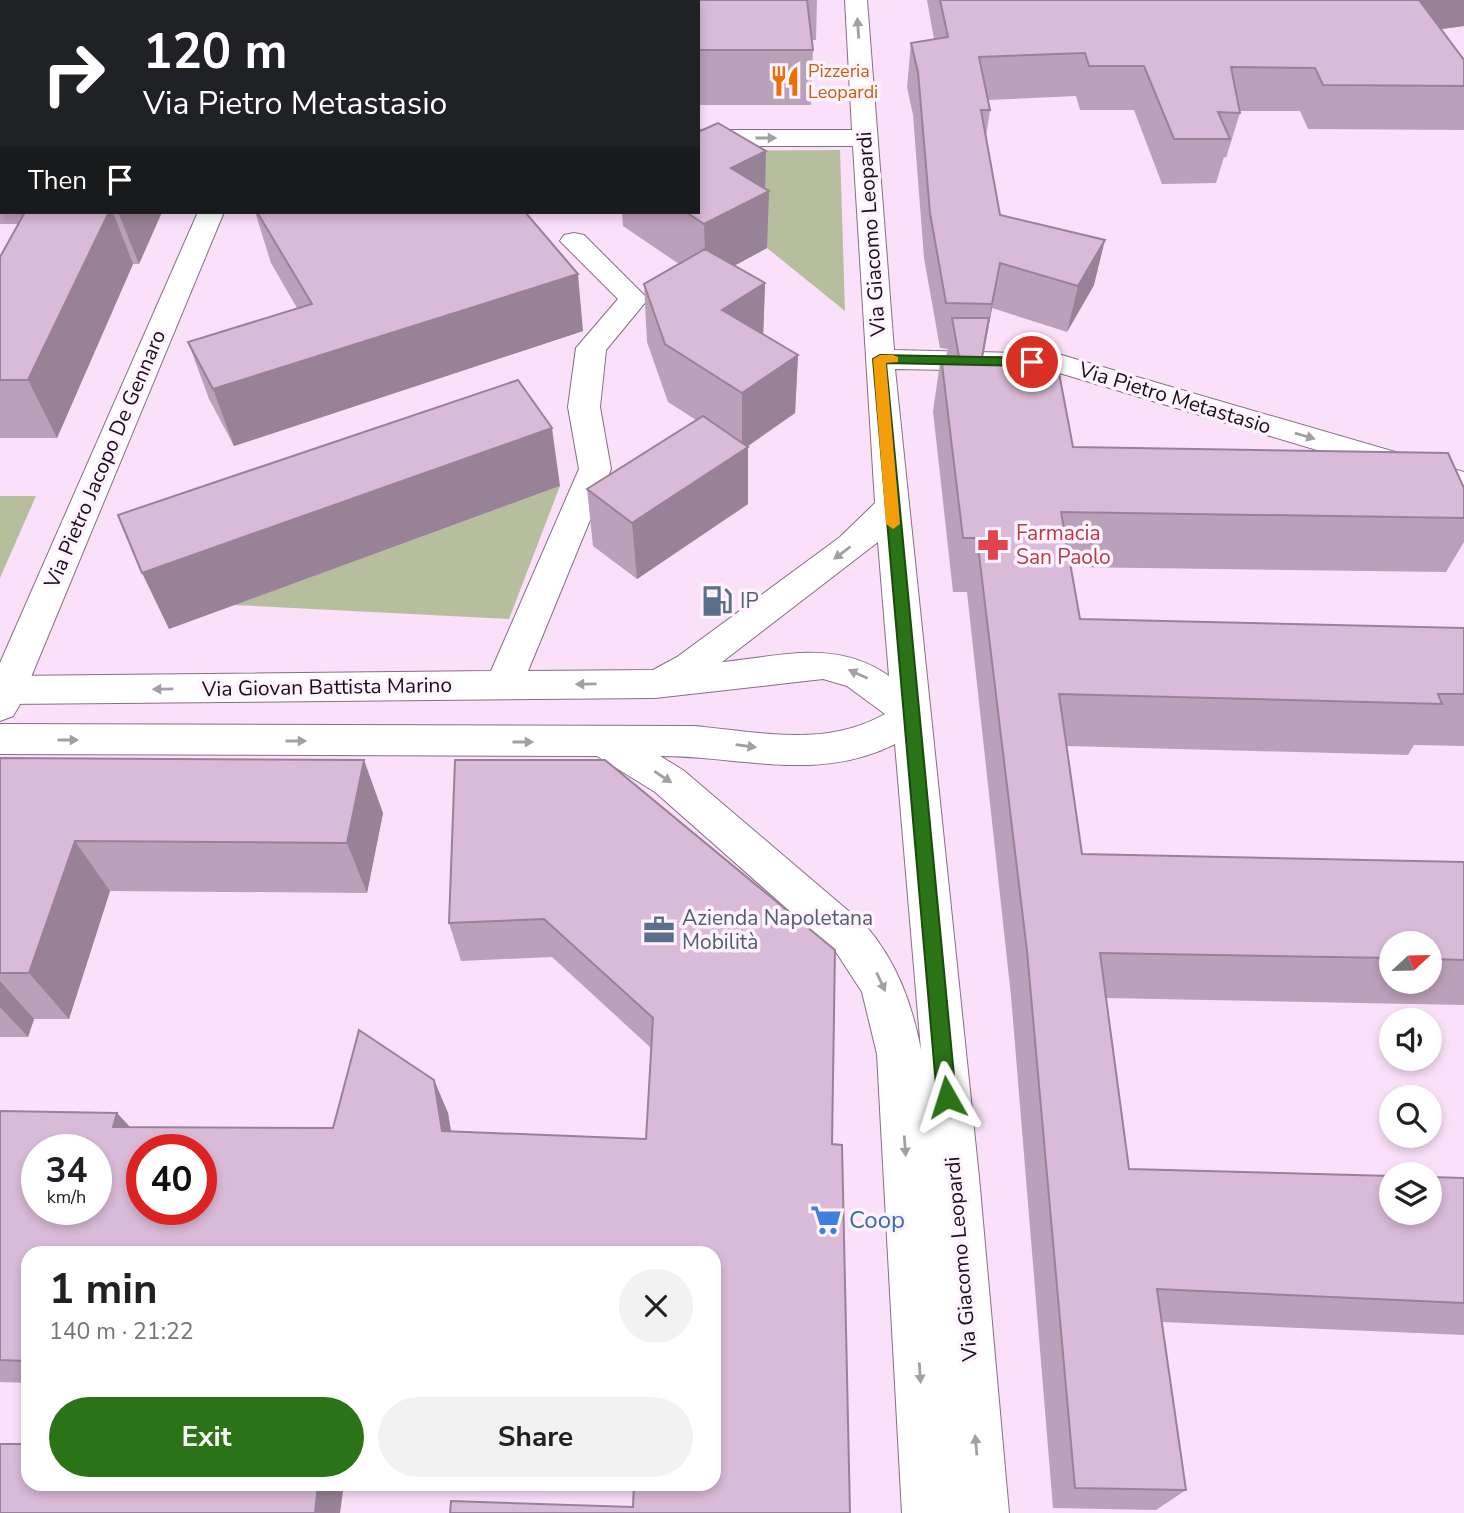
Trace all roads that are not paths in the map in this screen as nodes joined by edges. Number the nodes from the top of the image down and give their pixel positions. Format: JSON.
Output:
{"nodes":[{"id":1,"x":856,"y":0,"type":"edge"},
{"id":2,"x":700,"y":138,"type":"edge"},
{"id":3,"x":865,"y":138,"type":"junction"},
{"id":4,"x":210,"y":214,"type":"edge"},
{"id":5,"x":574,"y":241,"type":"dead end"},
{"id":6,"x":880,"y":359,"type":"junction"},
{"id":7,"x":1464,"y":483,"type":"edge"},
{"id":8,"x":891,"y":506,"type":"junction"},
{"id":9,"x":654,"y":684,"type":"junction"},
{"id":10,"x":505,"y":685,"type":"junction"},
{"id":11,"x":2,"y":695,"type":"edge"},
{"id":12,"x":911,"y":716,"type":"junction"},
{"id":13,"x":0,"y":739,"type":"edge"},
{"id":14,"x":605,"y":742,"type":"junction"},
{"id":15,"x":929,"y":1513,"type":"edge"},
{"id":16,"x":982,"y":1513,"type":"edge"}],
"edges":[{"from":3,"to":1,"type":"street","name":"Via Giacomo Leopardi","one_way":true},
{"from":2,"to":3,"type":"street","one_way":true},
{"from":3,"to":6,"type":"street","name":"Via Giacomo Leopardi"},
{"from":4,"to":11,"type":"street","name":"Via Pietro Jacopo De Gennaro"},
{"from":5,"to":10,"type":"street"},
{"from":6,"to":7,"type":"street","name":"Via Pietro Metastasio","one_way":true},
{"from":6,"to":8,"type":"street","name":"Via Giacomo Leopardi"},
{"from":8,"to":9,"type":"street","one_way":true},
{"from":8,"to":12,"type":"street","name":"Via Giacomo Leopardi"},
{"from":9,"to":10,"type":"street","name":"Via Giovan Battista Marino","one_way":true},
{"from":12,"to":9,"type":"street","name":"Via Giovan Battista Marino","one_way":true},
{"from":10,"to":11,"type":"street","name":"Via Giovan Battista Marino","one_way":true},
{"from":14,"to":12,"type":"street","one_way":true},
{"from":16,"to":12,"type":"street","name":"Via Giacomo Leopardi","one_way":true},
{"from":13,"to":14,"type":"street","one_way":true},
{"from":14,"to":15,"type":"street","one_way":true}]}
